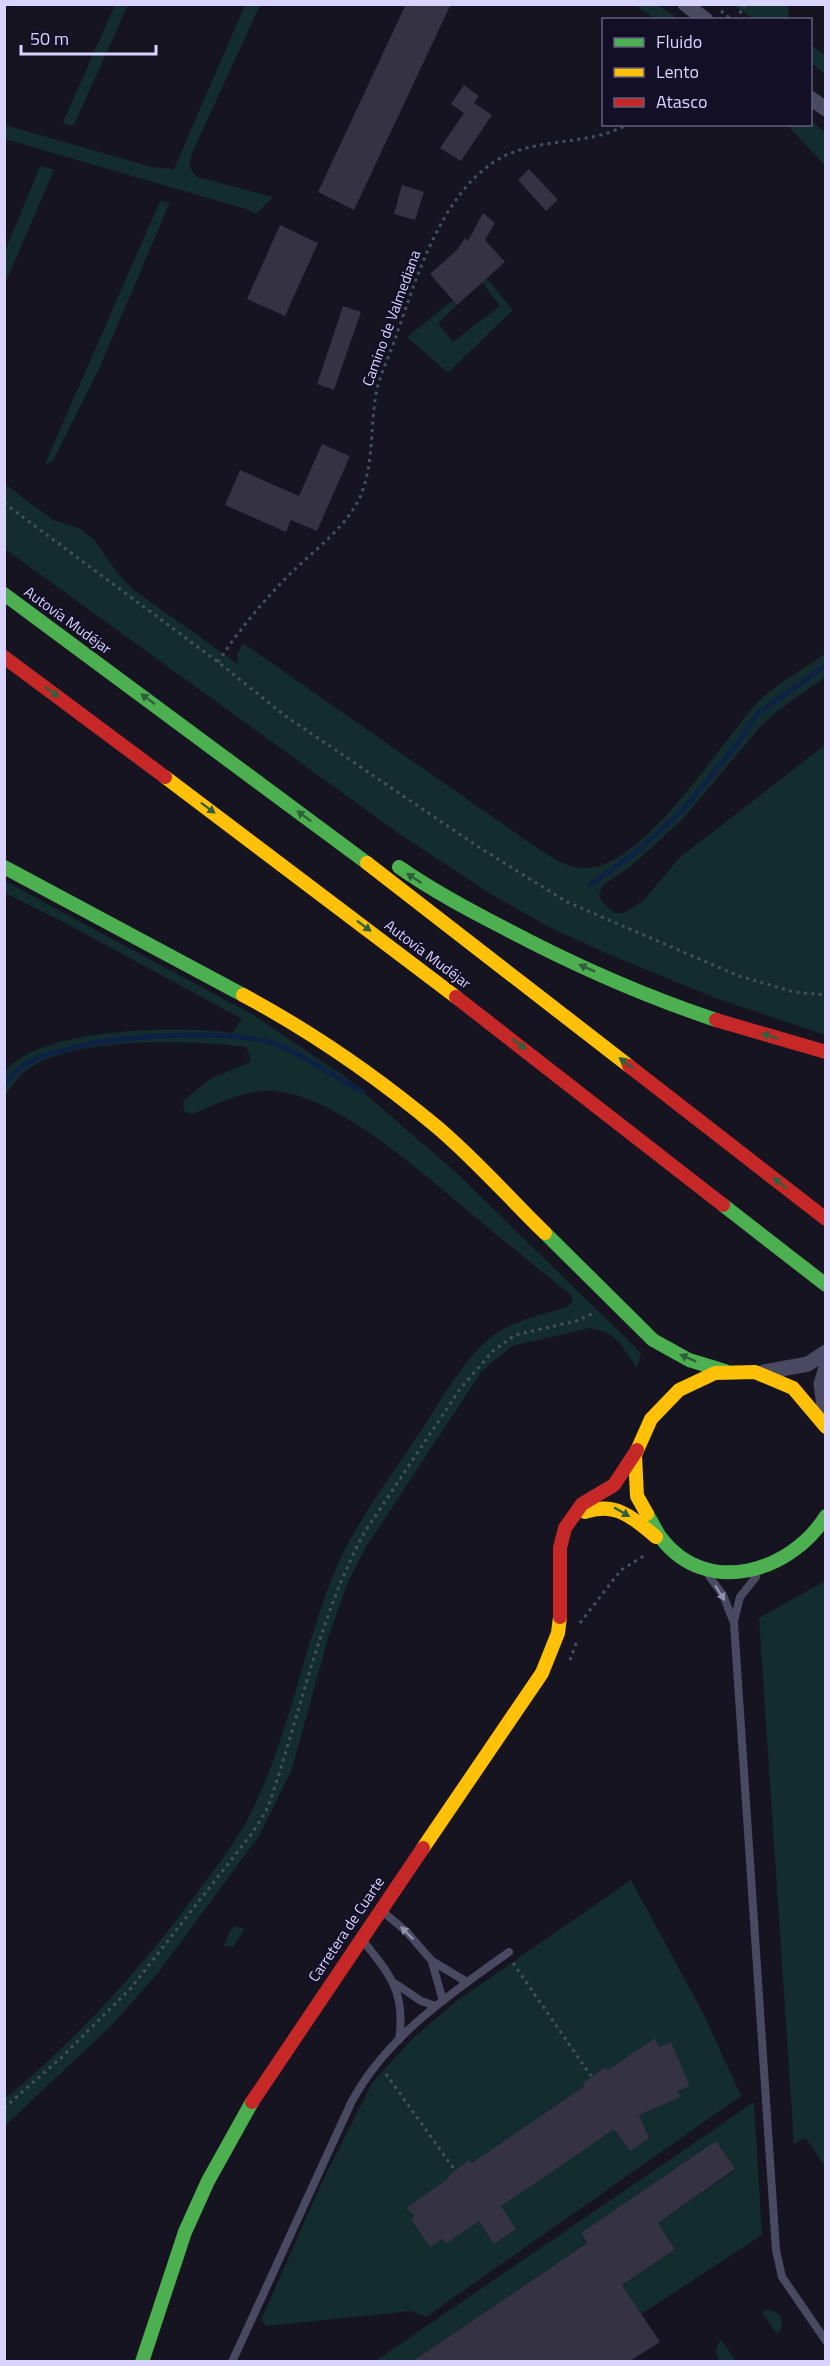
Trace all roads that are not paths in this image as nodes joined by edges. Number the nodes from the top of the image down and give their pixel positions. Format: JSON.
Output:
{"nodes":[{"id":1,"x":686,"y":4,"type":"edge"},
{"id":2,"x":704,"y":18,"type":"edge"},
{"id":3,"x":812,"y":99,"type":"edge"},
{"id":4,"x":825,"y":109,"type":"edge"},
{"id":5,"x":4,"y":594,"type":"edge"},
{"id":6,"x":4,"y":657,"type":"edge"},
{"id":7,"x":351,"y":851,"type":"junction"},
{"id":8,"x":4,"y":867,"type":"edge"},
{"id":9,"x":825,"y":1052,"type":"edge"},
{"id":10,"x":825,"y":1220,"type":"edge"},
{"id":11,"x":825,"y":1285,"type":"edge"},
{"id":12,"x":653,"y":1340,"type":"junction"},
{"id":13,"x":825,"y":1352,"type":"edge"},
{"id":14,"x":663,"y":1363,"type":"dead end"},
{"id":15,"x":825,"y":1368,"type":"edge"},
{"id":16,"x":725,"y":1371,"type":"junction"},
{"id":17,"x":756,"y":1373,"type":"junction"},
{"id":18,"x":665,"y":1383,"type":"dead end"},
{"id":19,"x":661,"y":1404,"type":"junction"},
{"id":20,"x":825,"y":1421,"type":"edge"},
{"id":21,"x":825,"y":1427,"type":"edge"},
{"id":22,"x":638,"y":1450,"type":"junction"},
{"id":23,"x":825,"y":1516,"type":"edge"},
{"id":24,"x":568,"y":1521,"type":"junction"},
{"id":25,"x":825,"y":1539,"type":"edge"},
{"id":26,"x":672,"y":1550,"type":"junction"},
{"id":27,"x":791,"y":1556,"type":"junction"},
{"id":28,"x":702,"y":1566,"type":"junction"},
{"id":29,"x":764,"y":1568,"type":"junction"},
{"id":30,"x":734,"y":1623,"type":"junction"},
{"id":31,"x":380,"y":1910,"type":"junction"},
{"id":32,"x":361,"y":1937,"type":"junction"},
{"id":33,"x":509,"y":1952,"type":"dead end"},
{"id":34,"x":432,"y":1961,"type":"junction"},
{"id":35,"x":467,"y":1982,"type":"junction"},
{"id":36,"x":395,"y":1983,"type":"junction"},
{"id":37,"x":439,"y":2003,"type":"junction"},
{"id":38,"x":399,"y":2040,"type":"junction"},
{"id":39,"x":825,"y":2341,"type":"edge"},
{"id":40,"x":142,"y":2361,"type":"edge"},
{"id":41,"x":232,"y":2361,"type":"edge"}],
"edges":[{"from":1,"to":2,"type":"street"},
{"from":3,"to":4,"type":"street"},
{"from":7,"to":5,"type":"main road","name":"Autovía Mudéjar","one_way":true},
{"from":6,"to":11,"type":"main road","name":"Autovía Mudéjar","one_way":true},
{"from":9,"to":7,"type":"main road","one_way":true},
{"from":10,"to":7,"type":"main road","name":"Autovía Mudéjar","one_way":true},
{"from":8,"to":12,"type":"main road"},
{"from":12,"to":14,"type":"main road"},
{"from":16,"to":12,"type":"main road","one_way":true},
{"from":13,"to":17,"type":"street"},
{"from":15,"to":20,"type":"street"},
{"from":16,"to":17,"type":"main road"},
{"from":16,"to":19,"type":"main road"},
{"from":17,"to":21,"type":"main road"},
{"from":18,"to":19,"type":"main road"},
{"from":19,"to":22,"type":"main road"},
{"from":22,"to":24,"type":"main road"},
{"from":22,"to":26,"type":"main road"},
{"from":23,"to":27,"type":"main road"},
{"from":24,"to":26,"type":"main road","one_way":true},
{"from":24,"to":31,"type":"main road","name":"Carretera de Cuarte"},
{"from":25,"to":27,"type":"main road"},
{"from":26,"to":28,"type":"main road"},
{"from":27,"to":29,"type":"main road"},
{"from":28,"to":29,"type":"main road"},
{"from":28,"to":30,"type":"lane","one_way":true},
{"from":29,"to":30,"type":"lane"},
{"from":30,"to":39,"type":"lane"},
{"from":31,"to":32,"type":"main road","name":"Carretera de Cuarte"},
{"from":34,"to":31,"type":"lane","one_way":true},
{"from":32,"to":36,"type":"lane"},
{"from":32,"to":40,"type":"main road","name":"Carretera de Cuarte"},
{"from":33,"to":35,"type":"lane"},
{"from":34,"to":35,"type":"lane"},
{"from":34,"to":37,"type":"lane"},
{"from":35,"to":37,"type":"lane"},
{"from":36,"to":37,"type":"lane"},
{"from":36,"to":38,"type":"lane"},
{"from":37,"to":38,"type":"lane"},
{"from":38,"to":41,"type":"lane"}]}
